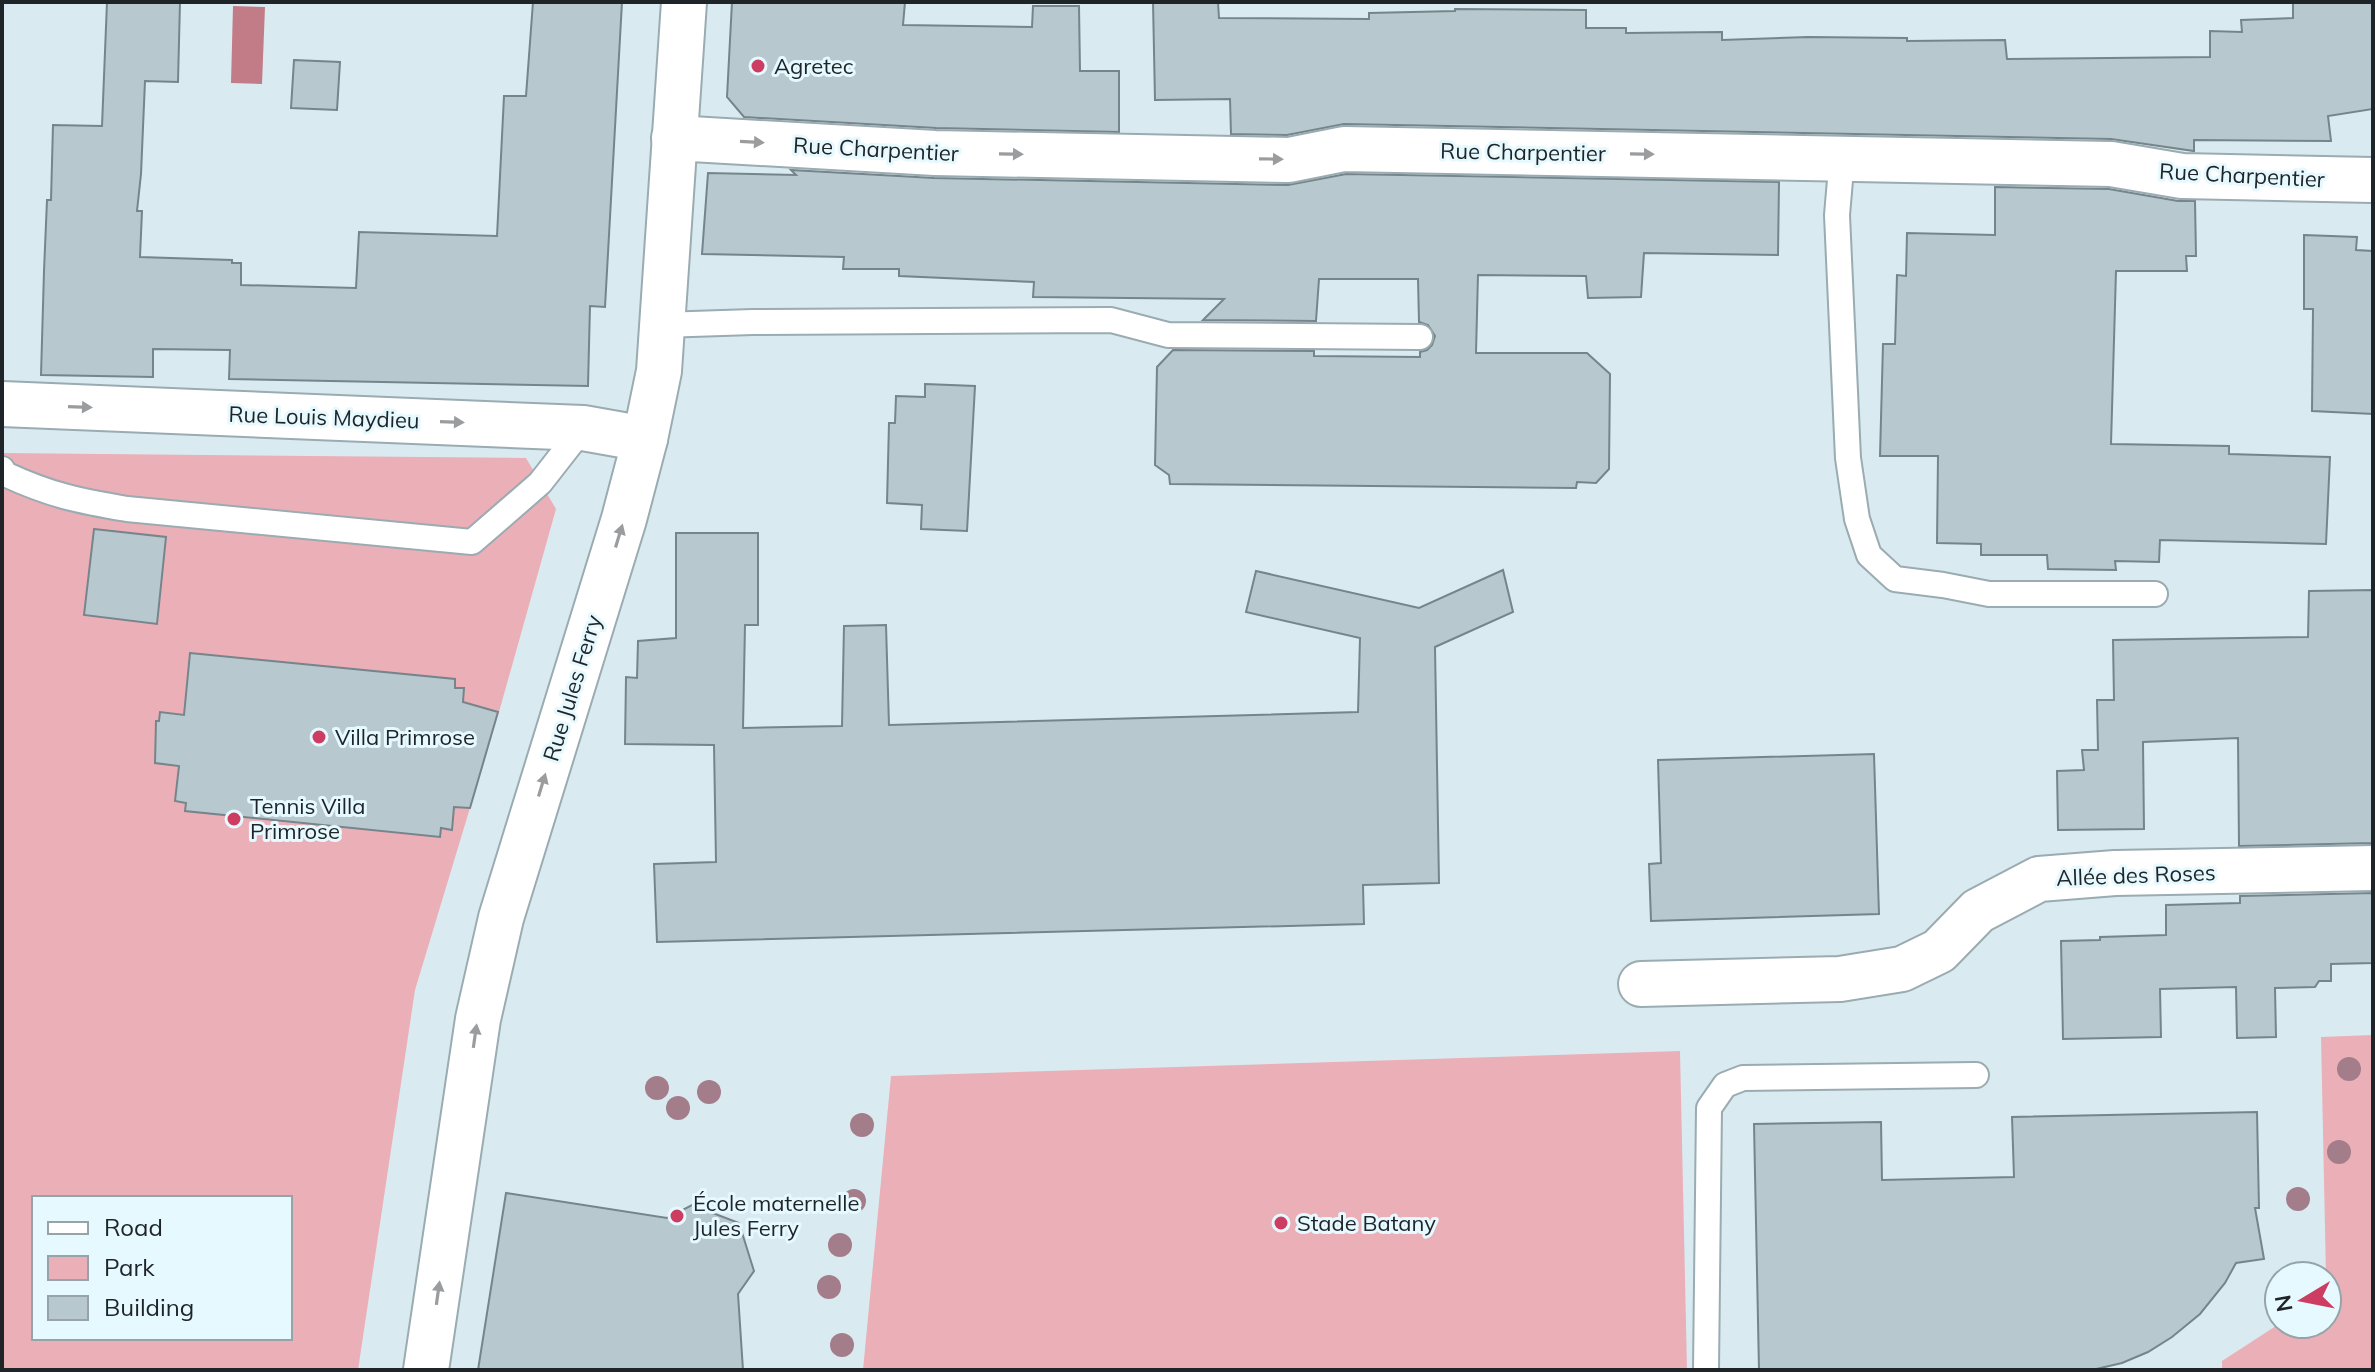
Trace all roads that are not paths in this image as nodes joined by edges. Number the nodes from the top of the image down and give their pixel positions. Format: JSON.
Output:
{"nodes":[{"id":1,"x":684,"y":2,"type":"edge"},
{"id":2,"x":674,"y":138,"type":"junction"},
{"id":3,"x":1842,"y":157,"type":"junction"},
{"id":4,"x":2373,"y":180,"type":"edge"},
{"id":5,"x":661,"y":325,"type":"junction"},
{"id":6,"x":1420,"y":337,"type":"dead end"},
{"id":7,"x":2,"y":404,"type":"edge"},
{"id":8,"x":583,"y":428,"type":"junction"},
{"id":9,"x":645,"y":439,"type":"junction"},
{"id":10,"x":2,"y":469,"type":"edge"},
{"id":11,"x":2155,"y":594,"type":"dead end"},
{"id":12,"x":2373,"y":868,"type":"edge"},
{"id":13,"x":1641,"y":984,"type":"dead end"},
{"id":14,"x":1976,"y":1075,"type":"dead end"},
{"id":15,"x":426,"y":1370,"type":"edge"},
{"id":16,"x":1706,"y":1370,"type":"edge"}],
"edges":[{"from":1,"to":2,"type":"street","name":"Rue Jules Ferry"},
{"from":2,"to":3,"type":"street","name":"Rue Charpentier","one_way":true},
{"from":2,"to":5,"type":"street","name":"Rue Jules Ferry"},
{"from":3,"to":4,"type":"street","name":"Rue Charpentier"},
{"from":3,"to":11,"type":"lane"},
{"from":5,"to":6,"type":"lane"},
{"from":5,"to":9,"type":"street","name":"Rue Jules Ferry"},
{"from":7,"to":8,"type":"street","name":"Rue Louis Maydieu","one_way":true},
{"from":8,"to":9,"type":"street","name":"Rue Louis Maydieu"},
{"from":8,"to":10,"type":"lane"},
{"from":15,"to":9,"type":"street","name":"Rue Jules Ferry","one_way":true},
{"from":12,"to":13,"type":"street","name":"Allée des Roses"},
{"from":14,"to":16,"type":"lane"}]}
